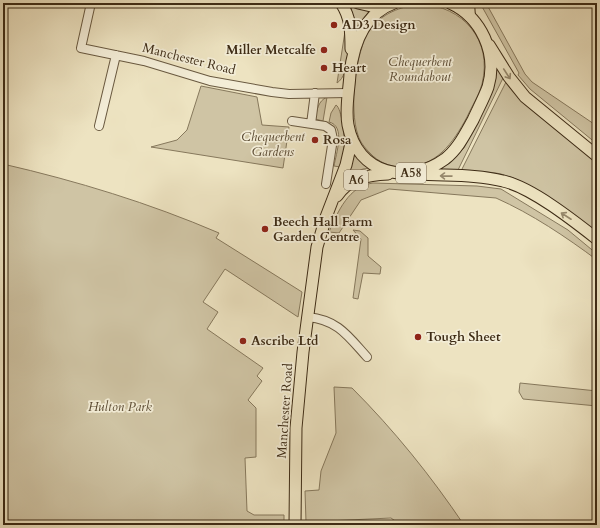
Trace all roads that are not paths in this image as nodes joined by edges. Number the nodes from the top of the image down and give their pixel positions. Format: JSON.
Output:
{"nodes":[{"id":1,"x":91,"y":3,"type":"edge"},
{"id":2,"x":341,"y":3,"type":"edge"},
{"id":3,"x":358,"y":3,"type":"edge"},
{"id":4,"x":450,"y":3,"type":"edge"},
{"id":5,"x":468,"y":3,"type":"edge"},
{"id":6,"x":391,"y":4,"type":"edge"},
{"id":7,"x":470,"y":17,"type":"junction"},
{"id":8,"x":486,"y":42,"type":"junction"},
{"id":9,"x":116,"y":56,"type":"junction"},
{"id":10,"x":351,"y":63,"type":"junction"},
{"id":11,"x":315,"y":93,"type":"junction"},
{"id":12,"x":348,"y":93,"type":"junction"},
{"id":13,"x":292,"y":121,"type":"dead end"},
{"id":14,"x":311,"y":124,"type":"junction"},
{"id":15,"x":99,"y":126,"type":"dead end"},
{"id":16,"x":352,"y":139,"type":"junction"},
{"id":17,"x":597,"y":156,"type":"edge"},
{"id":18,"x":393,"y":173,"type":"junction"},
{"id":19,"x":408,"y":174,"type":"junction"},
{"id":20,"x":326,"y":184,"type":"dead end"},
{"id":21,"x":330,"y":207,"type":"junction"},
{"id":22,"x":597,"y":239,"type":"edge"},
{"id":23,"x":308,"y":317,"type":"junction"},
{"id":24,"x":366,"y":358,"type":"dead end"},
{"id":25,"x":295,"y":525,"type":"edge"}],
"edges":[{"from":1,"to":9,"type":"street","name":"Manchester Road"},
{"from":2,"to":10,"type":"highway","number":"A58"},
{"from":3,"to":6,"type":"highway","number":"A58"},
{"from":4,"to":7,"type":"highway","number":"A58"},
{"from":5,"to":7,"type":"main road"},
{"from":6,"to":10,"type":"highway","number":"A58"},
{"from":7,"to":8,"type":"highway","number":"A58"},
{"from":8,"to":17,"type":"highway","number":"A58","one_way":true},
{"from":8,"to":19,"type":"highway","number":"A58"},
{"from":9,"to":11,"type":"street","name":"Manchester Road"},
{"from":9,"to":15,"type":"street"},
{"from":10,"to":12,"type":"highway","number":"A58"},
{"from":11,"to":12,"type":"street","name":"Manchester Road"},
{"from":11,"to":14,"type":"street"},
{"from":12,"to":16,"type":"highway","number":"A58"},
{"from":13,"to":14,"type":"street"},
{"from":14,"to":20,"type":"street"},
{"from":16,"to":18,"type":"highway","number":"A58"},
{"from":16,"to":21,"type":"highway","name":"Manchester Road","number":"A6"},
{"from":18,"to":19,"type":"highway","number":"A58"},
{"from":18,"to":21,"type":"highway","name":"Manchester Road","number":"A6"},
{"from":22,"to":19,"type":"highway","number":"A58","one_way":true},
{"from":21,"to":23,"type":"highway","name":"Manchester Road","number":"A6"},
{"from":23,"to":24,"type":"street"},
{"from":23,"to":25,"type":"highway","name":"Manchester Road","number":"A6"}]}
